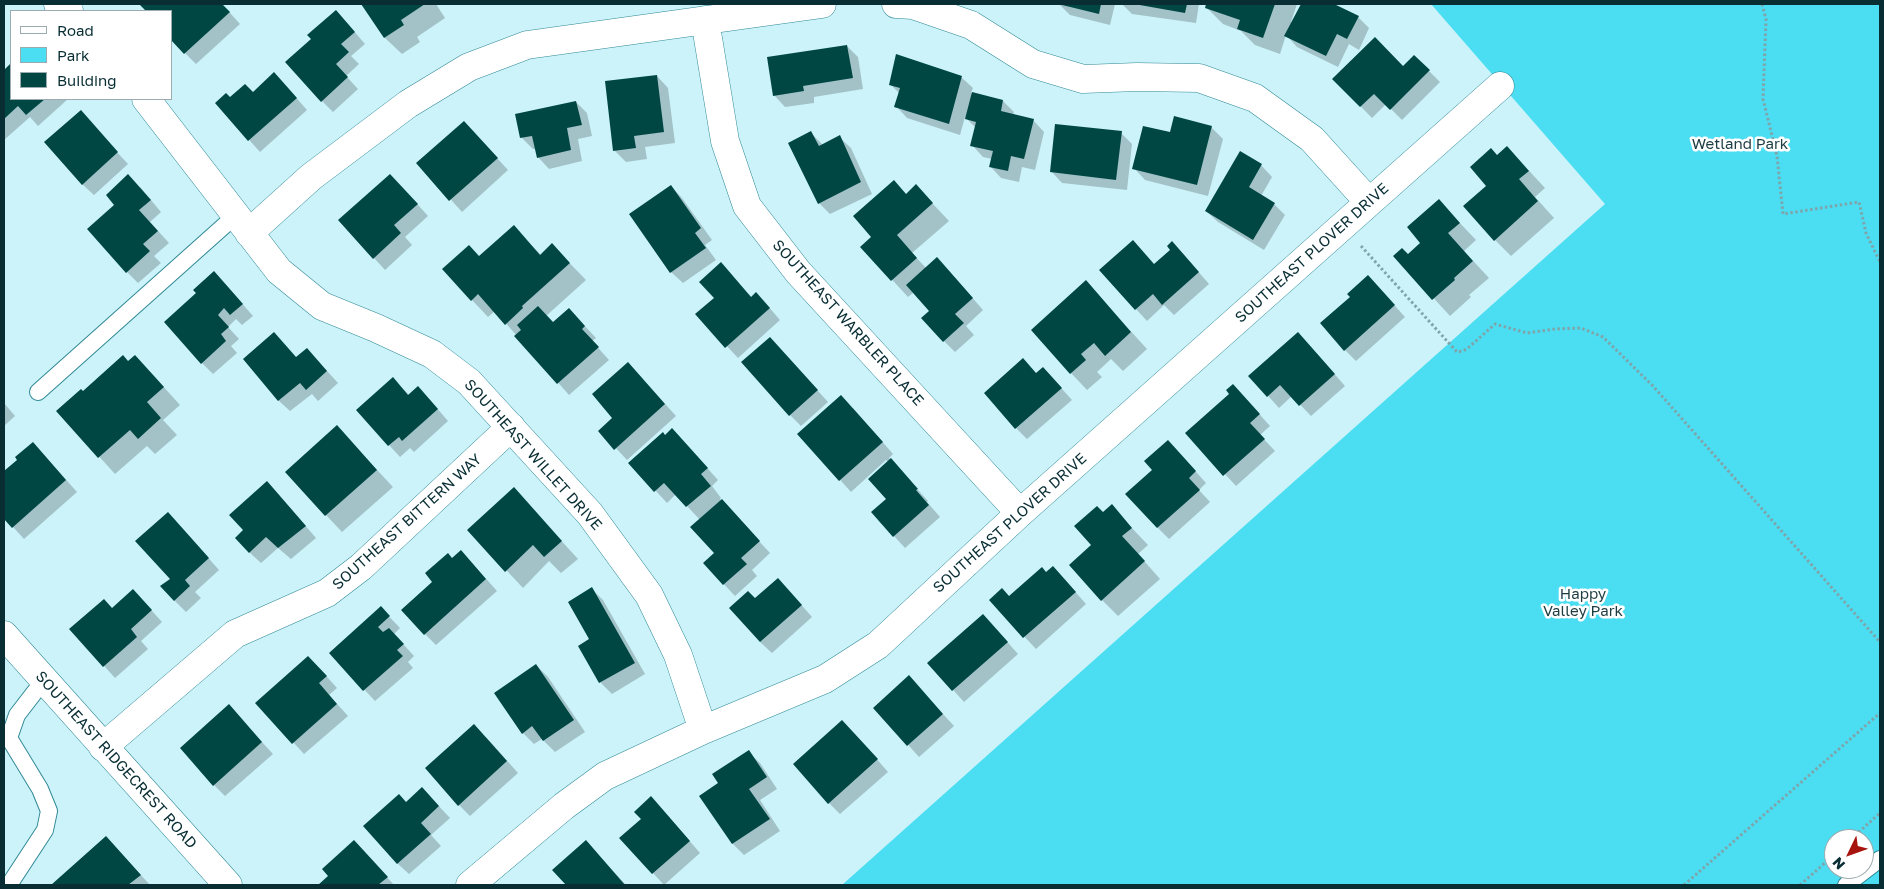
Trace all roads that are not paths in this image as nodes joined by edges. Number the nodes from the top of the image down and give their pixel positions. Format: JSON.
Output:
{"nodes":[{"id":1,"x":822,"y":4,"type":"edge"},
{"id":2,"x":896,"y":4,"type":"edge"},
{"id":3,"x":706,"y":20,"type":"junction"},
{"id":4,"x":1500,"y":86,"type":"dead end"},
{"id":5,"x":147,"y":100,"type":"edge"},
{"id":6,"x":1369,"y":202,"type":"junction"},
{"id":7,"x":242,"y":224,"type":"junction"},
{"id":8,"x":38,"y":392,"type":"dead end"},
{"id":9,"x":511,"y":427,"type":"junction"},
{"id":10,"x":1020,"y":513,"type":"junction"},
{"id":11,"x":4,"y":634,"type":"edge"},
{"id":12,"x":44,"y":680,"type":"junction"},
{"id":13,"x":703,"y":730,"type":"junction"},
{"id":14,"x":6,"y":740,"type":"edge"},
{"id":15,"x":103,"y":747,"type":"junction"},
{"id":16,"x":1880,"y":859,"type":"edge"},
{"id":17,"x":225,"y":884,"type":"edge"},
{"id":18,"x":10,"y":885,"type":"edge"},
{"id":19,"x":470,"y":885,"type":"edge"},
{"id":20,"x":1846,"y":885,"type":"edge"}],
"edges":[{"from":1,"to":3,"type":"street"},
{"from":2,"to":6,"type":"street"},
{"from":3,"to":7,"type":"street"},
{"from":3,"to":10,"type":"street","name":"SOUTHEAST WARBLER PLACE"},
{"from":4,"to":6,"type":"street","name":"SOUTHEAST PLOVER DRIVE"},
{"from":5,"to":7,"type":"street","name":"SOUTHEAST WILLET DRIVE"},
{"from":6,"to":10,"type":"street","name":"SOUTHEAST PLOVER DRIVE"},
{"from":7,"to":8,"type":"lane"},
{"from":7,"to":9,"type":"street","name":"SOUTHEAST WILLET DRIVE"},
{"from":9,"to":13,"type":"street","name":"SOUTHEAST WILLET DRIVE"},
{"from":9,"to":15,"type":"street","name":"SOUTHEAST BITTERN WAY"},
{"from":10,"to":13,"type":"street","name":"SOUTHEAST PLOVER DRIVE"},
{"from":11,"to":12,"type":"street","name":"SOUTHEAST RIDGECREST ROAD"},
{"from":12,"to":14,"type":"lane"},
{"from":12,"to":15,"type":"street","name":"SOUTHEAST RIDGECREST ROAD"},
{"from":13,"to":19,"type":"street","name":"SOUTHEAST PLOVER DRIVE"},
{"from":14,"to":18,"type":"lane"},
{"from":15,"to":17,"type":"street","name":"SOUTHEAST RIDGECREST ROAD"},
{"from":16,"to":20,"type":"lane"}]}
